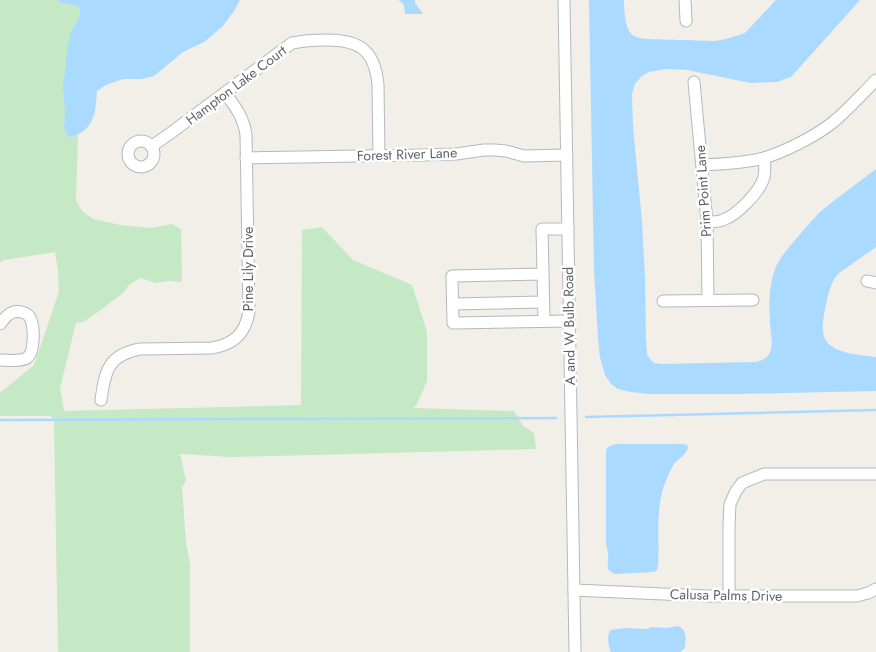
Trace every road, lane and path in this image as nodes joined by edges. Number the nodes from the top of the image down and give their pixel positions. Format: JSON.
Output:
{"nodes":[{"id":1,"x":564,"y":0,"type":"edge"},
{"id":2,"x":686,"y":0,"type":"edge"},
{"id":3,"x":686,"y":22,"type":"dead end"},
{"id":4,"x":876,"y":80,"type":"edge"},
{"id":5,"x":694,"y":82,"type":"dead end"},
{"id":6,"x":226,"y":92,"type":"junction"},
{"id":7,"x":152,"y":146,"type":"dead end"},
{"id":8,"x":379,"y":155,"type":"junction"},
{"id":9,"x":567,"y":155,"type":"junction"},
{"id":10,"x":246,"y":158,"type":"junction"},
{"id":11,"x":764,"y":158,"type":"junction"},
{"id":12,"x":702,"y":165,"type":"junction"},
{"id":13,"x":707,"y":222,"type":"junction"},
{"id":14,"x":568,"y":229,"type":"junction"},
{"id":15,"x":543,"y":274,"type":"junction"},
{"id":16,"x":708,"y":300,"type":"junction"},
{"id":17,"x":753,"y":300,"type":"dead end"},
{"id":18,"x":663,"y":301,"type":"dead end"},
{"id":19,"x":543,"y":302,"type":"junction"},
{"id":20,"x":453,"y":304,"type":"junction"},
{"id":21,"x":544,"y":321,"type":"junction"},
{"id":22,"x":569,"y":321,"type":"junction"},
{"id":23,"x":0,"y":324,"type":"edge"},
{"id":24,"x":0,"y":360,"type":"edge"},
{"id":25,"x":101,"y":400,"type":"dead end"},
{"id":26,"x":876,"y":474,"type":"edge"},
{"id":27,"x":876,"y":589,"type":"edge"},
{"id":28,"x":574,"y":590,"type":"junction"},
{"id":29,"x":729,"y":596,"type":"junction"},
{"id":30,"x":575,"y":652,"type":"edge"}],
"edges":[{"from":1,"to":9,"type":"street","name":"A and W Bulb Road"},
{"from":2,"to":3,"type":"street"},
{"from":4,"to":11,"type":"street"},
{"from":5,"to":12,"type":"street","name":"Prim Point Lane"},
{"from":6,"to":7,"type":"street","name":"Hampton Lake Court"},
{"from":6,"to":8,"type":"street","name":"Hampton Lake Court"},
{"from":6,"to":10,"type":"street","name":"Pine Lily Drive"},
{"from":8,"to":9,"type":"street","name":"Forest River Lane"},
{"from":8,"to":10,"type":"street","name":"Forest River Lane"},
{"from":9,"to":14,"type":"street","name":"A and W Bulb Road"},
{"from":10,"to":25,"type":"street","name":"Pine Lily Drive"},
{"from":11,"to":12,"type":"street"},
{"from":11,"to":13,"type":"street"},
{"from":12,"to":13,"type":"street","name":"Prim Point Lane"},
{"from":13,"to":16,"type":"street","name":"Prim Point Lane"},
{"from":14,"to":15,"type":"street"},
{"from":14,"to":22,"type":"street","name":"A and W Bulb Road"},
{"from":15,"to":19,"type":"street"},
{"from":15,"to":20,"type":"street"},
{"from":16,"to":17,"type":"street"},
{"from":16,"to":18,"type":"street"},
{"from":19,"to":20,"type":"street"},
{"from":19,"to":21,"type":"street"},
{"from":20,"to":21,"type":"street"},
{"from":21,"to":22,"type":"street"},
{"from":22,"to":28,"type":"street","name":"A and W Bulb Road"},
{"from":23,"to":24,"type":"street"},
{"from":26,"to":29,"type":"street"},
{"from":27,"to":29,"type":"street","name":"Calusa Palms Drive"},
{"from":28,"to":29,"type":"street","name":"Calusa Palms Drive"},
{"from":28,"to":30,"type":"street","name":"A and W Bulb Road"}]}
